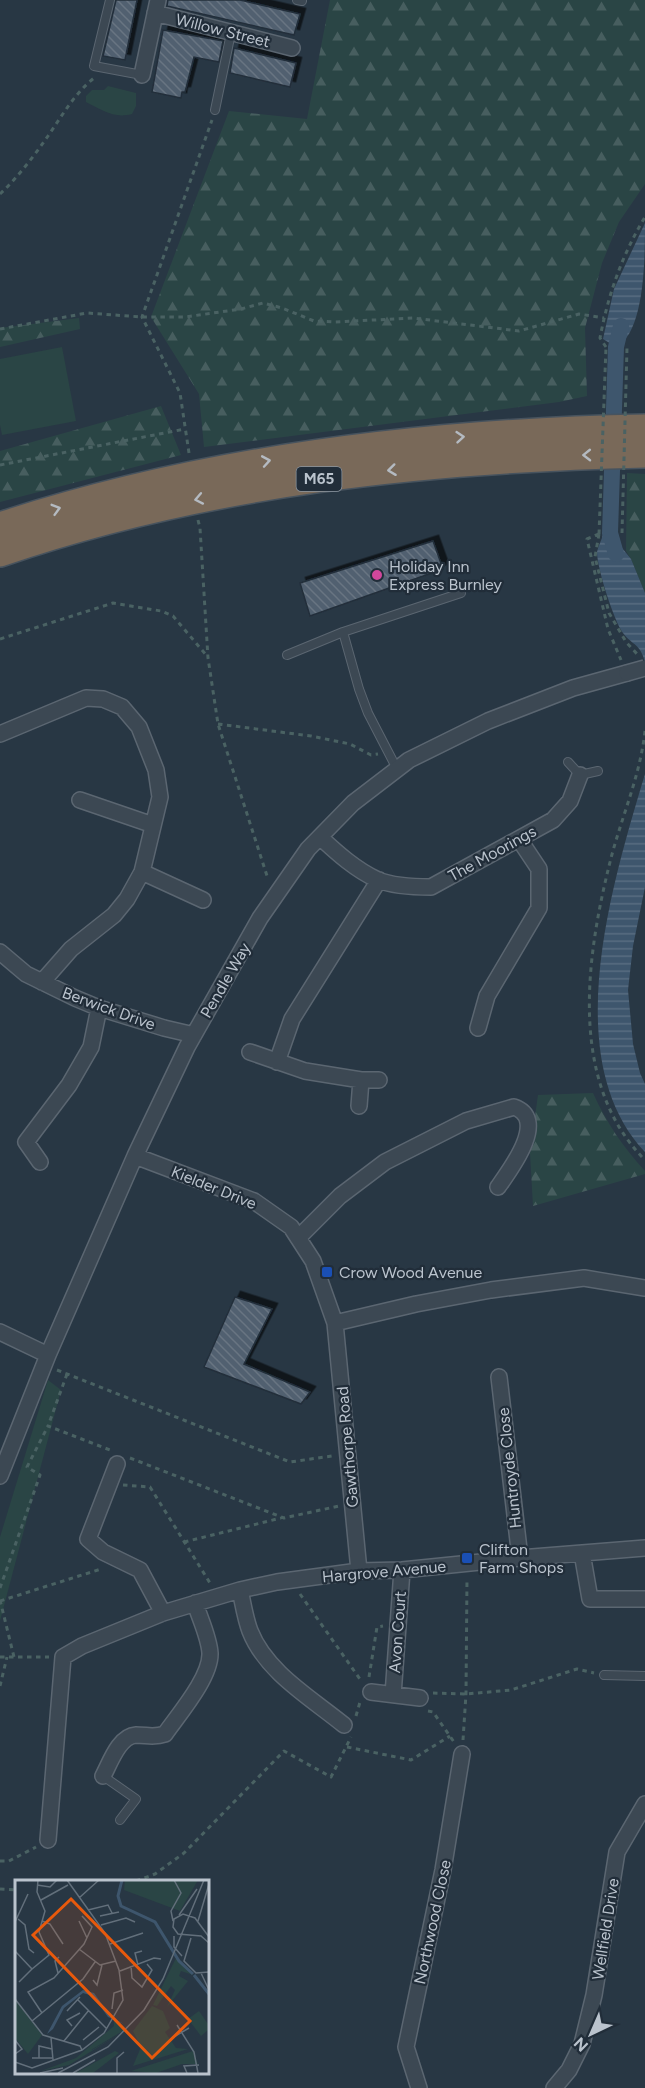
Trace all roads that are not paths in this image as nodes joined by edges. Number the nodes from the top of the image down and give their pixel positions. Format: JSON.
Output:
{"nodes":[{"id":1,"x":111,"y":0,"type":"edge"},
{"id":2,"x":157,"y":7,"type":"edge"},
{"id":3,"x":231,"y":33,"type":"junction"},
{"id":4,"x":292,"y":48,"type":"dead end"},
{"id":5,"x":142,"y":75,"type":"joint"},
{"id":6,"x":215,"y":110,"type":"road end"},
{"id":7,"x":645,"y":428,"type":"edge"},
{"id":8,"x":645,"y":454,"type":"edge"},
{"id":9,"x":0,"y":526,"type":"edge"},
{"id":10,"x":0,"y":553,"type":"edge"},
{"id":11,"x":461,"y":593,"type":"dead end"},
{"id":12,"x":343,"y":632,"type":"junction"},
{"id":13,"x":287,"y":655,"type":"dead end"},
{"id":14,"x":642,"y":662,"type":"edge"},
{"id":15,"x":0,"y":734,"type":"edge"},
{"id":16,"x":568,"y":762,"type":"dead end"},
{"id":17,"x":397,"y":769,"type":"junction"},
{"id":18,"x":598,"y":771,"type":"dead end"},
{"id":19,"x":580,"y":775,"type":"junction"},
{"id":20,"x":80,"y":800,"type":"dead end"},
{"id":21,"x":153,"y":825,"type":"junction"},
{"id":22,"x":320,"y":837,"type":"junction"},
{"id":23,"x":519,"y":839,"type":"junction"},
{"id":24,"x":142,"y":872,"type":"junction"},
{"id":25,"x":379,"y":880,"type":"junction"},
{"id":26,"x":203,"y":900,"type":"dead end"},
{"id":27,"x":0,"y":952,"type":"edge"},
{"id":28,"x":42,"y":982,"type":"junction"},
{"id":29,"x":99,"y":1008,"type":"junction"},
{"id":30,"x":478,"y":1028,"type":"dead end"},
{"id":31,"x":194,"y":1035,"type":"junction"},
{"id":32,"x":250,"y":1052,"type":"dead end"},
{"id":33,"x":277,"y":1062,"type":"junction"},
{"id":34,"x":361,"y":1080,"type":"junction"},
{"id":35,"x":379,"y":1080,"type":"dead end"},
{"id":36,"x":359,"y":1106,"type":"dead end"},
{"id":37,"x":135,"y":1156,"type":"junction"},
{"id":38,"x":40,"y":1162,"type":"dead end"},
{"id":39,"x":498,"y":1187,"type":"dead end"},
{"id":40,"x":298,"y":1238,"type":"junction"},
{"id":41,"x":645,"y":1288,"type":"edge"},
{"id":42,"x":335,"y":1323,"type":"junction"},
{"id":43,"x":0,"y":1332,"type":"edge"},
{"id":44,"x":46,"y":1360,"type":"junction"},
{"id":45,"x":499,"y":1377,"type":"dead end"},
{"id":46,"x":118,"y":1457,"type":"road end"},
{"id":47,"x":0,"y":1476,"type":"edge"},
{"id":48,"x":645,"y":1548,"type":"edge"},
{"id":49,"x":582,"y":1553,"type":"junction"},
{"id":50,"x":520,"y":1558,"type":"junction"},
{"id":51,"x":402,"y":1570,"type":"junction"},
{"id":52,"x":359,"y":1571,"type":"junction"},
{"id":53,"x":240,"y":1590,"type":"junction"},
{"id":54,"x":645,"y":1599,"type":"edge"},
{"id":55,"x":195,"y":1603,"type":"junction"},
{"id":56,"x":163,"y":1613,"type":"junction"},
{"id":57,"x":604,"y":1675,"type":"road end"},
{"id":58,"x":645,"y":1676,"type":"edge"},
{"id":59,"x":371,"y":1692,"type":"road end"},
{"id":60,"x":393,"y":1695,"type":"junction"},
{"id":61,"x":420,"y":1698,"type":"road end"},
{"id":62,"x":344,"y":1725,"type":"dead end"},
{"id":63,"x":462,"y":1754,"type":"road end"},
{"id":64,"x":103,"y":1776,"type":"joint"},
{"id":65,"x":645,"y":1804,"type":"edge"},
{"id":66,"x":120,"y":1820,"type":"dead end"},
{"id":67,"x":48,"y":1840,"type":"road end"},
{"id":68,"x":419,"y":2088,"type":"edge"},
{"id":69,"x":554,"y":2088,"type":"edge"}],
"edges":[{"from":1,"to":5,"type":"lane"},
{"from":2,"to":3,"type":"street","name":"Willow Street"},
{"from":2,"to":5,"type":"street"},
{"from":3,"to":4,"type":"street","name":"Willow Street"},
{"from":3,"to":6,"type":"lane"},
{"from":9,"to":7,"type":"highway","number":"M65","one_way":true},
{"from":8,"to":10,"type":"highway","number":"M65","one_way":true},
{"from":11,"to":12,"type":"lane"},
{"from":12,"to":13,"type":"lane"},
{"from":12,"to":17,"type":"lane"},
{"from":14,"to":17,"type":"street","name":"Pendle Way","bridge":true},
{"from":15,"to":21,"type":"street"},
{"from":16,"to":19,"type":"lane"},
{"from":17,"to":22,"type":"street","name":"Pendle Way"},
{"from":18,"to":19,"type":"lane"},
{"from":19,"to":23,"type":"street","name":"The Moorings"},
{"from":20,"to":21,"type":"street"},
{"from":21,"to":24,"type":"street"},
{"from":22,"to":25,"type":"street","name":"The Moorings"},
{"from":22,"to":31,"type":"street","name":"Pendle Way"},
{"from":23,"to":25,"type":"street","name":"The Moorings"},
{"from":23,"to":30,"type":"street"},
{"from":24,"to":26,"type":"street"},
{"from":24,"to":28,"type":"street"},
{"from":25,"to":33,"type":"street"},
{"from":27,"to":28,"type":"street","name":"Berwick Drive"},
{"from":28,"to":29,"type":"street","name":"Berwick Drive"},
{"from":29,"to":31,"type":"street","name":"Berwick Drive"},
{"from":29,"to":38,"type":"street"},
{"from":31,"to":37,"type":"street","name":"Pendle Way"},
{"from":32,"to":33,"type":"street"},
{"from":33,"to":34,"type":"street"},
{"from":34,"to":35,"type":"street"},
{"from":34,"to":36,"type":"street"},
{"from":37,"to":40,"type":"street","name":"Kielder Drive"},
{"from":37,"to":44,"type":"street","name":"Pendle Way"},
{"from":39,"to":40,"type":"street"},
{"from":40,"to":42,"type":"street","name":"Kielder Drive"},
{"from":41,"to":42,"type":"street"},
{"from":42,"to":52,"type":"street","name":"Gawthorpe Road"},
{"from":43,"to":44,"type":"street"},
{"from":44,"to":47,"type":"street","name":"Pendle Way"},
{"from":45,"to":50,"type":"street","name":"Huntroyde Close"},
{"from":46,"to":56,"type":"street"},
{"from":48,"to":49,"type":"street","name":"Hargrove Avenue"},
{"from":49,"to":50,"type":"street","name":"Hargrove Avenue"},
{"from":49,"to":54,"type":"street"},
{"from":50,"to":51,"type":"street","name":"Hargrove Avenue"},
{"from":51,"to":52,"type":"street","name":"Hargrove Avenue"},
{"from":51,"to":60,"type":"street","name":"Avon Court"},
{"from":52,"to":53,"type":"street","name":"Hargrove Avenue"},
{"from":53,"to":55,"type":"street","name":"Hargrove Avenue"},
{"from":53,"to":62,"type":"street"},
{"from":55,"to":56,"type":"street","name":"Hargrove Avenue"},
{"from":55,"to":64,"type":"street"},
{"from":56,"to":67,"type":"street","name":"Hargrove Avenue"},
{"from":57,"to":58,"type":"lane"},
{"from":59,"to":60,"type":"street","name":"Avon Court"},
{"from":60,"to":61,"type":"street","name":"Avon Court"},
{"from":63,"to":68,"type":"street","name":"Northwood Close"},
{"from":64,"to":66,"type":"lane"},
{"from":65,"to":69,"type":"street","name":"Wellfield Drive"}]}
